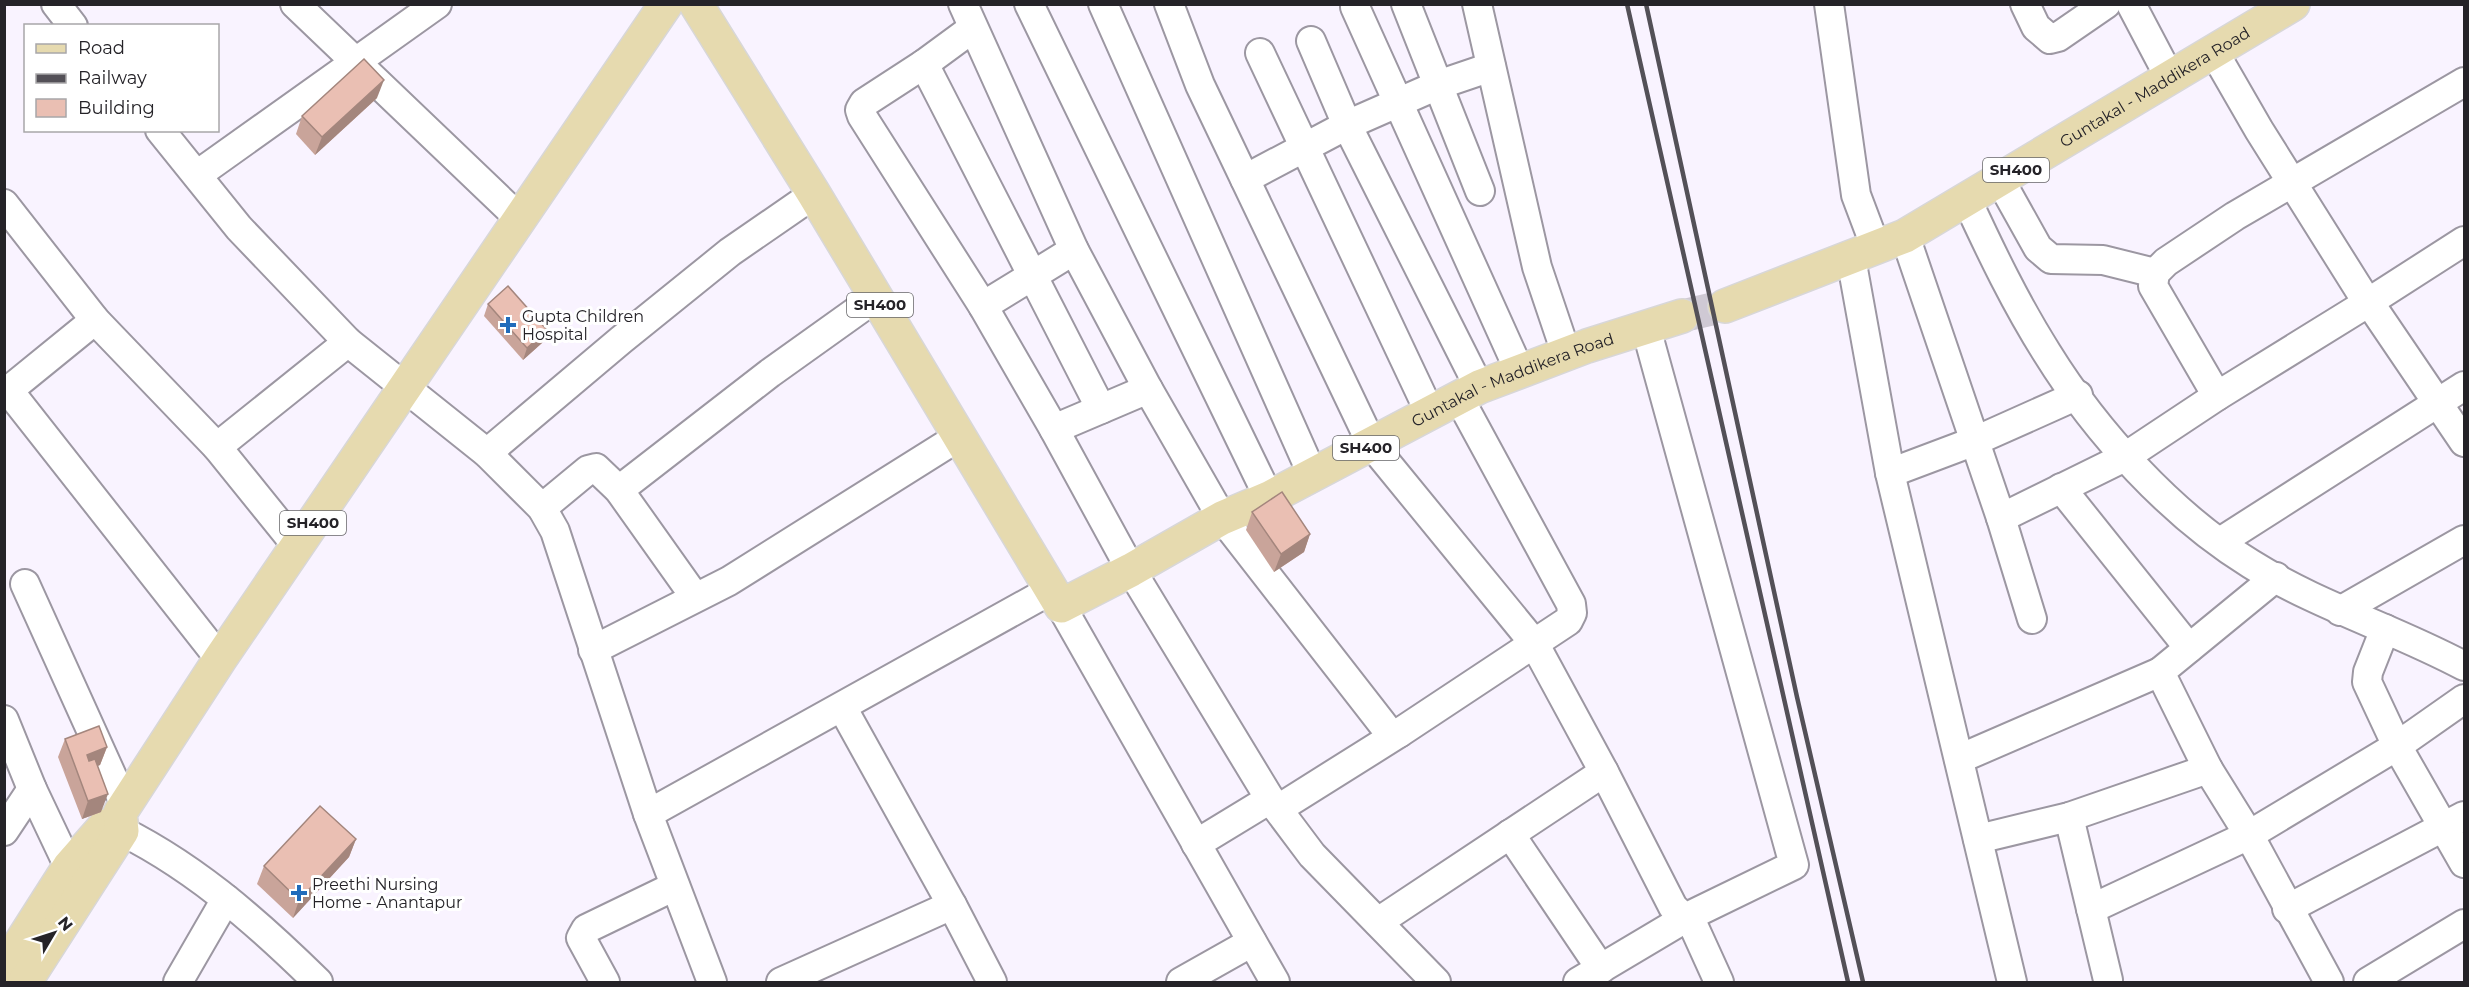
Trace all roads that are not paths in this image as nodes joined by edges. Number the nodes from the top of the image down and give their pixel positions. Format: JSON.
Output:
{"nodes":[{"id":1,"x":56,"y":4,"type":"edge"},
{"id":2,"x":438,"y":4,"type":"edge"},
{"id":3,"x":666,"y":4,"type":"edge"},
{"id":4,"x":696,"y":4,"type":"edge"},
{"id":5,"x":1029,"y":4,"type":"edge"},
{"id":6,"x":1103,"y":4,"type":"edge"},
{"id":7,"x":1169,"y":4,"type":"edge"},
{"id":8,"x":1406,"y":4,"type":"edge"},
{"id":9,"x":1477,"y":4,"type":"edge"},
{"id":10,"x":1829,"y":4,"type":"edge"},
{"id":11,"x":2025,"y":4,"type":"edge"},
{"id":12,"x":2106,"y":4,"type":"edge"},
{"id":13,"x":2131,"y":4,"type":"edge"},
{"id":14,"x":304,"y":7,"type":"edge"},
{"id":15,"x":1355,"y":7,"type":"dead end"},
{"id":16,"x":2278,"y":8,"type":"edge"},
{"id":17,"x":968,"y":16,"type":"edge"},
{"id":18,"x":71,"y":24,"type":"edge"},
{"id":19,"x":1311,"y":41,"type":"dead end"},
{"id":20,"x":2214,"y":52,"type":"junction"},
{"id":21,"x":1260,"y":53,"type":"dead end"},
{"id":22,"x":355,"y":62,"type":"junction"},
{"id":23,"x":924,"y":64,"type":"junction"},
{"id":24,"x":1491,"y":67,"type":"junction"},
{"id":25,"x":2170,"y":78,"type":"junction"},
{"id":26,"x":2464,"y":82,"type":"edge"},
{"id":27,"x":1438,"y":85,"type":"junction"},
{"id":28,"x":1399,"y":102,"type":"junction"},
{"id":29,"x":1347,"y":125,"type":"junction"},
{"id":30,"x":162,"y":132,"type":"edge"},
{"id":31,"x":1304,"y":147,"type":"junction"},
{"id":32,"x":197,"y":175,"type":"junction"},
{"id":33,"x":1245,"y":179,"type":"junction"},
{"id":34,"x":2000,"y":180,"type":"junction"},
{"id":35,"x":2292,"y":183,"type":"junction"},
{"id":36,"x":1480,"y":191,"type":"dead end"},
{"id":37,"x":813,"y":194,"type":"junction"},
{"id":38,"x":1967,"y":200,"type":"junction"},
{"id":39,"x":4,"y":204,"type":"edge"},
{"id":40,"x":520,"y":219,"type":"junction"},
{"id":41,"x":2464,"y":241,"type":"edge"},
{"id":42,"x":1877,"y":248,"type":"junction"},
{"id":43,"x":1074,"y":250,"type":"junction"},
{"id":44,"x":2154,"y":273,"type":"junction"},
{"id":45,"x":1034,"y":274,"type":"junction"},
{"id":46,"x":875,"y":298,"type":"junction"},
{"id":47,"x":2369,"y":302,"type":"junction"},
{"id":48,"x":983,"y":306,"type":"junction"},
{"id":49,"x":1725,"y":306,"type":"tunnel mouth"},
{"id":50,"x":1682,"y":316,"type":"tunnel mouth"},
{"id":51,"x":95,"y":320,"type":"junction"},
{"id":52,"x":1646,"y":328,"type":"junction"},
{"id":53,"x":348,"y":342,"type":"junction"},
{"id":54,"x":1566,"y":353,"type":"junction"},
{"id":55,"x":1519,"y":370,"type":"junction"},
{"id":56,"x":2464,"y":386,"type":"edge"},
{"id":57,"x":405,"y":387,"type":"junction"},
{"id":58,"x":1148,"y":389,"type":"junction"},
{"id":59,"x":7,"y":393,"type":"edge"},
{"id":60,"x":1469,"y":393,"type":"junction"},
{"id":61,"x":2078,"y":396,"type":"junction"},
{"id":62,"x":2217,"y":396,"type":"junction"},
{"id":63,"x":2439,"y":403,"type":"junction"},
{"id":64,"x":1101,"y":409,"type":"junction"},
{"id":65,"x":1430,"y":413,"type":"junction"},
{"id":66,"x":1054,"y":429,"type":"junction"},
{"id":67,"x":960,"y":436,"type":"junction"},
{"id":68,"x":1975,"y":441,"type":"junction"},
{"id":69,"x":2464,"y":442,"type":"edge"},
{"id":70,"x":1372,"y":445,"type":"junction"},
{"id":71,"x":217,"y":447,"type":"junction"},
{"id":72,"x":487,"y":453,"type":"junction"},
{"id":73,"x":2125,"y":457,"type":"junction"},
{"id":74,"x":1890,"y":473,"type":"junction"},
{"id":75,"x":1313,"y":476,"type":"junction"},
{"id":76,"x":2061,"y":488,"type":"junction"},
{"id":77,"x":619,"y":490,"type":"junction"},
{"id":78,"x":1269,"y":498,"type":"junction"},
{"id":79,"x":542,"y":508,"type":"junction"},
{"id":80,"x":1222,"y":518,"type":"junction"},
{"id":81,"x":2001,"y":518,"type":"junction"},
{"id":82,"x":2464,"y":540,"type":"edge"},
{"id":83,"x":2220,"y":542,"type":"junction"},
{"id":84,"x":297,"y":546,"type":"junction"},
{"id":85,"x":1131,"y":570,"type":"junction"},
{"id":86,"x":2276,"y":577,"type":"junction"},
{"id":87,"x":25,"y":584,"type":"dead end"},
{"id":88,"x":695,"y":597,"type":"junction"},
{"id":89,"x":1056,"y":598,"type":"junction"},
{"id":90,"x":2340,"y":611,"type":"junction"},
{"id":91,"x":2032,"y":619,"type":"dead end"},
{"id":92,"x":2385,"y":629,"type":"junction"},
{"id":93,"x":1534,"y":643,"type":"junction"},
{"id":94,"x":2189,"y":648,"type":"junction"},
{"id":95,"x":593,"y":650,"type":"junction"},
{"id":96,"x":220,"y":659,"type":"junction"},
{"id":97,"x":2464,"y":666,"type":"edge"},
{"id":98,"x":2160,"y":672,"type":"junction"},
{"id":99,"x":2464,"y":699,"type":"edge"},
{"id":100,"x":842,"y":707,"type":"junction"},
{"id":101,"x":4,"y":720,"type":"edge"},
{"id":102,"x":1399,"y":734,"type":"junction"},
{"id":103,"x":2397,"y":746,"type":"junction"},
{"id":104,"x":1959,"y":759,"type":"junction"},
{"id":105,"x":2208,"y":769,"type":"junction"},
{"id":106,"x":1604,"y":772,"type":"junction"},
{"id":107,"x":32,"y":789,"type":"junction"},
{"id":108,"x":1274,"y":804,"type":"junction"},
{"id":109,"x":648,"y":814,"type":"junction"},
{"id":110,"x":2069,"y":817,"type":"junction"},
{"id":111,"x":118,"y":818,"type":"junction"},
{"id":112,"x":2455,"y":821,"type":"edge"},
{"id":113,"x":4,"y":831,"type":"edge"},
{"id":114,"x":1510,"y":834,"type":"junction"},
{"id":115,"x":2249,"y":835,"type":"junction"},
{"id":116,"x":1978,"y":839,"type":"junction"},
{"id":117,"x":1196,"y":844,"type":"junction"},
{"id":118,"x":2464,"y":863,"type":"edge"},
{"id":119,"x":69,"y":867,"type":"junction"},
{"id":120,"x":675,"y":886,"type":"junction"},
{"id":121,"x":226,"y":899,"type":"junction"},
{"id":122,"x":952,"y":905,"type":"junction"},
{"id":123,"x":2091,"y":909,"type":"junction"},
{"id":124,"x":2287,"y":909,"type":"junction"},
{"id":125,"x":1689,"y":916,"type":"junction"},
{"id":126,"x":1378,"y":922,"type":"junction"},
{"id":127,"x":2464,"y":924,"type":"edge"},
{"id":128,"x":1252,"y":942,"type":"junction"},
{"id":129,"x":4,"y":969,"type":"edge"},
{"id":130,"x":1589,"y":976,"type":"edge"},
{"id":131,"x":2108,"y":980,"type":"dead end"},
{"id":132,"x":25,"y":982,"type":"edge"},
{"id":133,"x":178,"y":982,"type":"edge"},
{"id":134,"x":318,"y":982,"type":"edge"},
{"id":135,"x":605,"y":982,"type":"edge"},
{"id":136,"x":712,"y":982,"type":"edge"},
{"id":137,"x":781,"y":982,"type":"edge"},
{"id":138,"x":992,"y":982,"type":"edge"},
{"id":139,"x":1180,"y":982,"type":"edge"},
{"id":140,"x":1275,"y":982,"type":"edge"},
{"id":141,"x":1436,"y":982,"type":"edge"},
{"id":142,"x":1719,"y":982,"type":"edge"},
{"id":143,"x":2012,"y":982,"type":"edge"},
{"id":144,"x":2329,"y":982,"type":"edge"},
{"id":145,"x":2368,"y":982,"type":"edge"}],
"edges":[{"from":1,"to":18,"type":"street"},
{"from":2,"to":22,"type":"street"},
{"from":3,"to":40,"type":"main road","number":"SH400"},
{"from":4,"to":37,"type":"main road","number":"SH400"},
{"from":5,"to":78,"type":"street"},
{"from":6,"to":75,"type":"street"},
{"from":7,"to":33,"type":"street"},
{"from":8,"to":27,"type":"street"},
{"from":9,"to":24,"type":"street"},
{"from":10,"to":42,"type":"street"},
{"from":11,"to":12,"type":"street"},
{"from":13,"to":25,"type":"street"},
{"from":14,"to":22,"type":"street"},
{"from":15,"to":28,"type":"street"},
{"from":16,"to":20,"type":"main road","name":"Guntakal - Maddikera Road","number":"SH400"},
{"from":17,"to":23,"type":"street"},
{"from":17,"to":43,"type":"street"},
{"from":19,"to":29,"type":"street"},
{"from":20,"to":25,"type":"main road","name":"Guntakal - Maddikera Road","number":"SH400"},
{"from":20,"to":35,"type":"street"},
{"from":21,"to":31,"type":"street"},
{"from":22,"to":32,"type":"street"},
{"from":22,"to":40,"type":"street"},
{"from":23,"to":45,"type":"street"},
{"from":23,"to":48,"type":"street"},
{"from":24,"to":27,"type":"street"},
{"from":24,"to":54,"type":"street"},
{"from":25,"to":34,"type":"main road","name":"Guntakal - Maddikera Road","number":"SH400"},
{"from":26,"to":35,"type":"street"},
{"from":27,"to":28,"type":"street"},
{"from":27,"to":36,"type":"street"},
{"from":28,"to":29,"type":"street"},
{"from":28,"to":55,"type":"street"},
{"from":29,"to":31,"type":"street"},
{"from":29,"to":60,"type":"street"},
{"from":30,"to":32,"type":"street"},
{"from":31,"to":33,"type":"street"},
{"from":31,"to":65,"type":"street"},
{"from":32,"to":53,"type":"street"},
{"from":33,"to":70,"type":"street"},
{"from":34,"to":38,"type":"main road","name":"Guntakal - Maddikera Road","number":"SH400"},
{"from":34,"to":44,"type":"street"},
{"from":35,"to":44,"type":"street"},
{"from":35,"to":47,"type":"street"},
{"from":37,"to":46,"type":"main road","number":"SH400"},
{"from":37,"to":72,"type":"street"},
{"from":38,"to":42,"type":"main road","name":"Guntakal - Maddikera Road","number":"SH400"},
{"from":38,"to":61,"type":"street"},
{"from":39,"to":51,"type":"street"},
{"from":40,"to":57,"type":"main road","number":"SH400"},
{"from":41,"to":47,"type":"street"},
{"from":42,"to":49,"type":"main road","name":"Guntakal - Maddikera Road","number":"SH400"},
{"from":42,"to":68,"type":"street"},
{"from":42,"to":74,"type":"street"},
{"from":43,"to":45,"type":"street"},
{"from":43,"to":58,"type":"street"},
{"from":44,"to":62,"type":"street"},
{"from":45,"to":48,"type":"street"},
{"from":45,"to":64,"type":"street"},
{"from":46,"to":67,"type":"main road","number":"SH400"},
{"from":46,"to":77,"type":"street"},
{"from":47,"to":62,"type":"street"},
{"from":47,"to":63,"type":"street"},
{"from":48,"to":66,"type":"street"},
{"from":50,"to":52,"type":"main road","name":"Guntakal - Maddikera Road","number":"SH400"},
{"from":51,"to":59,"type":"street"},
{"from":51,"to":71,"type":"street"},
{"from":52,"to":54,"type":"main road","name":"Guntakal - Maddikera Road","number":"SH400"},
{"from":52,"to":125,"type":"street"},
{"from":53,"to":57,"type":"street"},
{"from":53,"to":71,"type":"street"},
{"from":54,"to":55,"type":"main road","name":"Guntakal - Maddikera Road","number":"SH400"},
{"from":55,"to":60,"type":"main road","name":"Guntakal - Maddikera Road","number":"SH400"},
{"from":56,"to":63,"type":"street"},
{"from":57,"to":72,"type":"street"},
{"from":57,"to":84,"type":"main road","number":"SH400"},
{"from":58,"to":64,"type":"street"},
{"from":58,"to":80,"type":"street"},
{"from":59,"to":96,"type":"street"},
{"from":60,"to":65,"type":"main road","name":"Guntakal - Maddikera Road","number":"SH400"},
{"from":60,"to":93,"type":"street"},
{"from":61,"to":68,"type":"street"},
{"from":61,"to":73,"type":"street"},
{"from":62,"to":73,"type":"street"},
{"from":63,"to":69,"type":"street"},
{"from":63,"to":83,"type":"street"},
{"from":64,"to":66,"type":"street"},
{"from":65,"to":70,"type":"main road","name":"Guntakal - Maddikera Road","number":"SH400"},
{"from":66,"to":85,"type":"street"},
{"from":67,"to":88,"type":"street"},
{"from":67,"to":89,"type":"main road","number":"SH400"},
{"from":68,"to":74,"type":"street"},
{"from":68,"to":81,"type":"street"},
{"from":70,"to":75,"type":"main road","name":"Guntakal - Maddikera Road","number":"SH400"},
{"from":70,"to":93,"type":"street"},
{"from":71,"to":84,"type":"street"},
{"from":72,"to":79,"type":"street"},
{"from":73,"to":76,"type":"street"},
{"from":73,"to":83,"type":"street"},
{"from":74,"to":104,"type":"street"},
{"from":75,"to":78,"type":"main road","name":"Guntakal - Maddikera Road","number":"SH400"},
{"from":76,"to":81,"type":"street"},
{"from":76,"to":94,"type":"street"},
{"from":77,"to":79,"type":"street"},
{"from":77,"to":88,"type":"street"},
{"from":78,"to":80,"type":"main road","name":"Guntakal - Maddikera Road","number":"SH400"},
{"from":79,"to":95,"type":"street"},
{"from":80,"to":85,"type":"main road","name":"Guntakal - Maddikera Road","number":"SH400"},
{"from":80,"to":102,"type":"street"},
{"from":81,"to":91,"type":"street"},
{"from":82,"to":90,"type":"street"},
{"from":83,"to":86,"type":"street"},
{"from":84,"to":96,"type":"main road","number":"SH400"},
{"from":85,"to":89,"type":"main road","name":"Guntakal - Maddikera Road","number":"SH400"},
{"from":85,"to":108,"type":"street"},
{"from":86,"to":90,"type":"street"},
{"from":86,"to":94,"type":"street"},
{"from":87,"to":111,"type":"street"},
{"from":88,"to":95,"type":"street"},
{"from":89,"to":100,"type":"street"},
{"from":89,"to":117,"type":"street"},
{"from":90,"to":92,"type":"street"},
{"from":92,"to":97,"type":"street"},
{"from":92,"to":103,"type":"street"},
{"from":93,"to":102,"type":"street"},
{"from":93,"to":106,"type":"street"},
{"from":94,"to":98,"type":"street"},
{"from":95,"to":109,"type":"street"},
{"from":96,"to":111,"type":"main road","number":"SH400"},
{"from":98,"to":104,"type":"street"},
{"from":98,"to":105,"type":"street"},
{"from":99,"to":103,"type":"street"},
{"from":100,"to":109,"type":"street"},
{"from":100,"to":122,"type":"street"},
{"from":101,"to":107,"type":"street"},
{"from":102,"to":108,"type":"street"},
{"from":103,"to":112,"type":"street"},
{"from":103,"to":115,"type":"street"},
{"from":104,"to":116,"type":"street"},
{"from":105,"to":110,"type":"street"},
{"from":105,"to":115,"type":"street"},
{"from":106,"to":114,"type":"street"},
{"from":106,"to":125,"type":"street"},
{"from":107,"to":113,"type":"street"},
{"from":107,"to":119,"type":"street"},
{"from":108,"to":117,"type":"street"},
{"from":108,"to":126,"type":"street"},
{"from":109,"to":120,"type":"street"},
{"from":110,"to":116,"type":"street"},
{"from":110,"to":123,"type":"street"},
{"from":111,"to":119,"type":"main road","number":"SH400"},
{"from":111,"to":121,"type":"street"},
{"from":111,"to":132,"type":"main road","number":"SH400"},
{"from":112,"to":118,"type":"street"},
{"from":112,"to":124,"type":"street"},
{"from":114,"to":126,"type":"street"},
{"from":114,"to":130,"type":"street"},
{"from":115,"to":123,"type":"street"},
{"from":115,"to":124,"type":"street"},
{"from":116,"to":143,"type":"street"},
{"from":117,"to":128,"type":"street"},
{"from":119,"to":129,"type":"main road","number":"SH400"},
{"from":120,"to":135,"type":"street"},
{"from":120,"to":136,"type":"street"},
{"from":121,"to":133,"type":"street"},
{"from":121,"to":134,"type":"street"},
{"from":122,"to":137,"type":"street"},
{"from":122,"to":138,"type":"street"},
{"from":123,"to":131,"type":"street"},
{"from":124,"to":144,"type":"street"},
{"from":125,"to":130,"type":"street"},
{"from":125,"to":142,"type":"street"},
{"from":126,"to":141,"type":"street"},
{"from":127,"to":145,"type":"street"},
{"from":128,"to":139,"type":"street"},
{"from":128,"to":140,"type":"street"}]}
